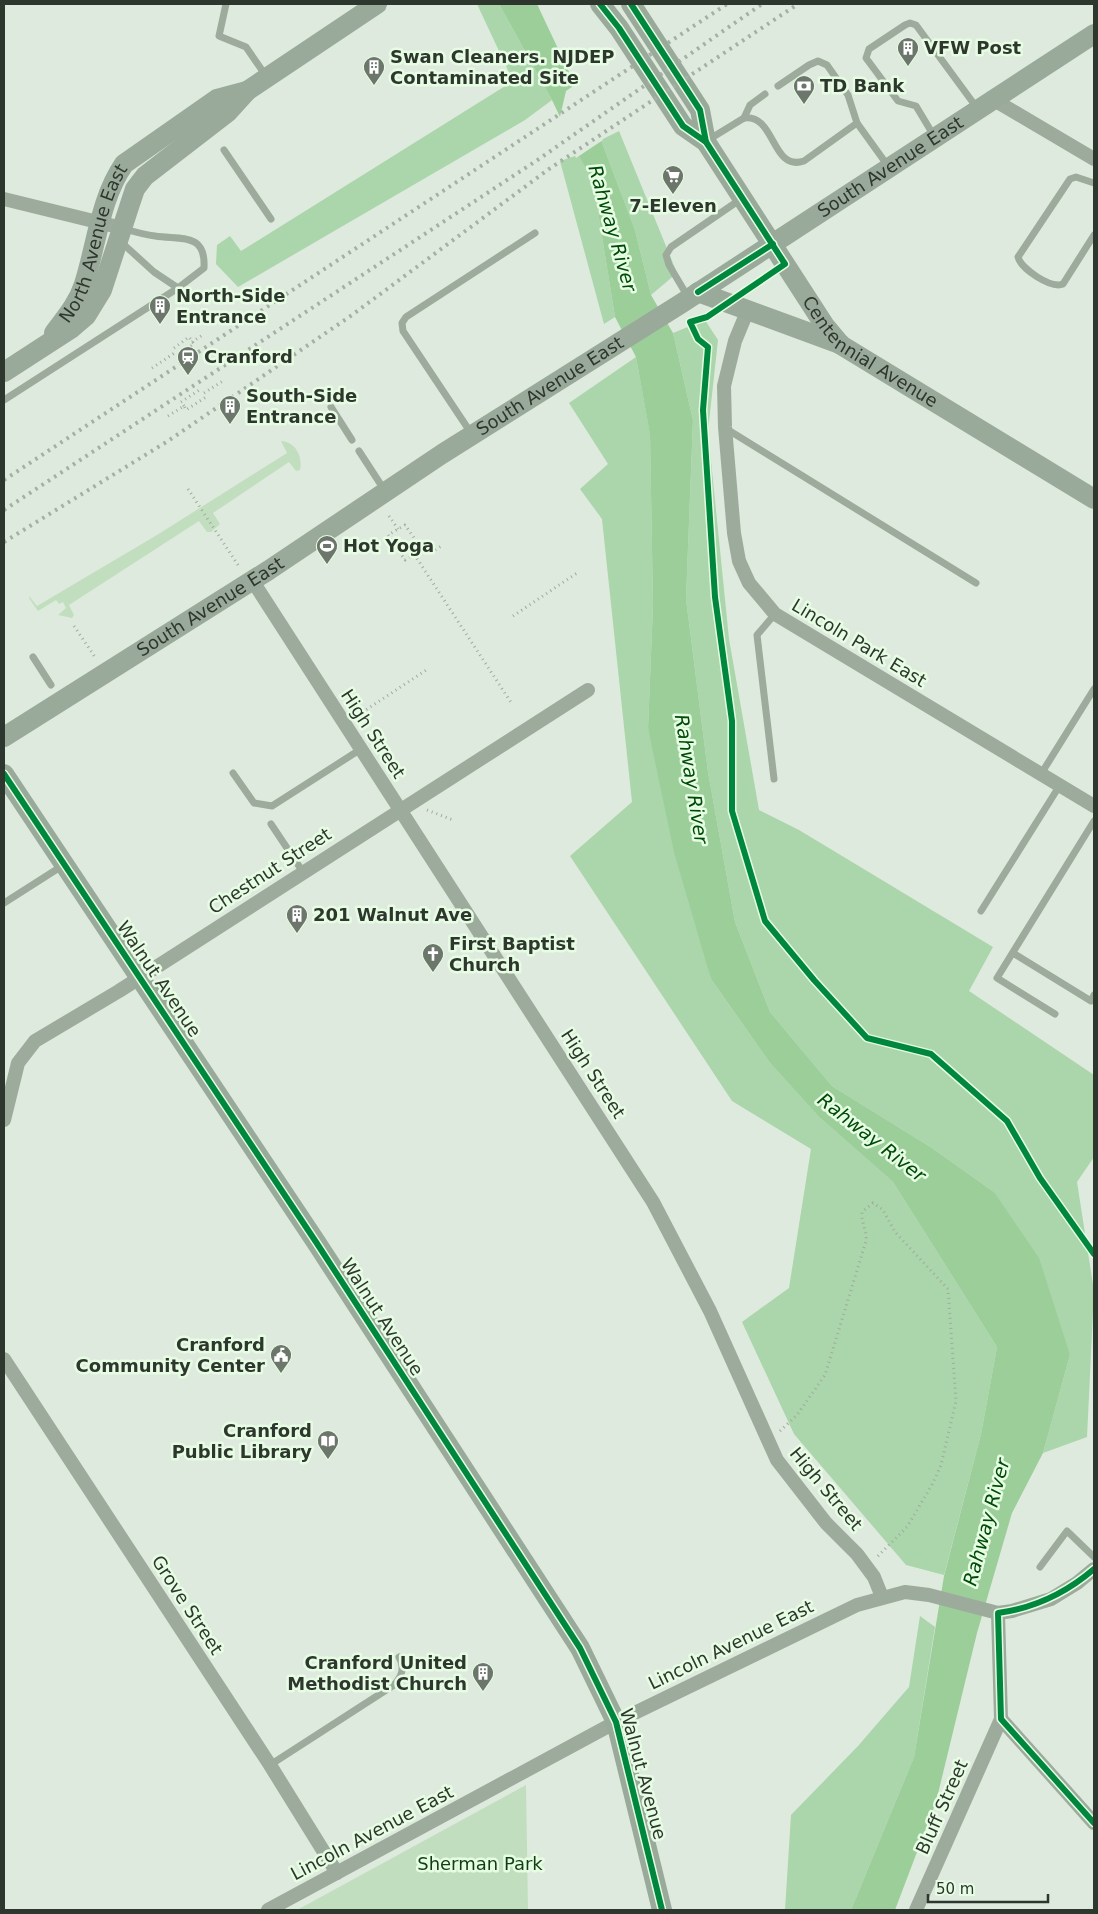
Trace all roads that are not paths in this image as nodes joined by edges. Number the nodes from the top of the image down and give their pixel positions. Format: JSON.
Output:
{"nodes":[{"id":1,"x":226,"y":4,"type":"edge"},
{"id":2,"x":377,"y":4,"type":"edge"},
{"id":3,"x":600,"y":4,"type":"edge"},
{"id":4,"x":631,"y":4,"type":"edge"},
{"id":5,"x":1094,"y":34,"type":"edge"},
{"id":6,"x":267,"y":78,"type":"junction"},
{"id":7,"x":778,"y":86,"type":"dead end"},
{"id":8,"x":247,"y":91,"type":"junction"},
{"id":9,"x":765,"y":94,"type":"dead end"},
{"id":10,"x":986,"y":105,"type":"junction"},
{"id":11,"x":744,"y":118,"type":"junction"},
{"id":12,"x":857,"y":123,"type":"junction"},
{"id":13,"x":935,"y":138,"type":"junction"},
{"id":14,"x":706,"y":142,"type":"junction"},
{"id":15,"x":224,"y":150,"type":"dead end"},
{"id":16,"x":1094,"y":159,"type":"edge"},
{"id":17,"x":889,"y":168,"type":"junction"},
{"id":18,"x":1093,"y":181,"type":"edge"},
{"id":19,"x":743,"y":198,"type":"junction"},
{"id":20,"x":4,"y":199,"type":"edge"},
{"id":21,"x":271,"y":220,"type":"dead end"},
{"id":22,"x":100,"y":223,"type":"junction"},
{"id":23,"x":120,"y":233,"type":"junction"},
{"id":24,"x":535,"y":233,"type":"dead end"},
{"id":25,"x":1094,"y":235,"type":"edge"},
{"id":26,"x":772,"y":244,"type":"junction"},
{"id":27,"x":178,"y":288,"type":"junction"},
{"id":28,"x":690,"y":298,"type":"junction"},
{"id":29,"x":748,"y":312,"type":"junction"},
{"id":30,"x":48,"y":343,"type":"junction"},
{"id":31,"x":841,"y":345,"type":"junction"},
{"id":32,"x":4,"y":372,"type":"edge"},
{"id":33,"x":4,"y":400,"type":"edge"},
{"id":34,"x":331,"y":407,"type":"dead end"},
{"id":35,"x":724,"y":427,"type":"junction"},
{"id":36,"x":472,"y":435,"type":"junction"},
{"id":37,"x":352,"y":440,"type":"dead end"},
{"id":38,"x":359,"y":451,"type":"dead end"},
{"id":39,"x":386,"y":493,"type":"junction"},
{"id":40,"x":1094,"y":499,"type":"edge"},
{"id":41,"x":252,"y":580,"type":"junction"},
{"id":42,"x":976,"y":583,"type":"dead end"},
{"id":43,"x":775,"y":614,"type":"junction"},
{"id":44,"x":33,"y":657,"type":"dead end"},
{"id":45,"x":51,"y":685,"type":"dead end"},
{"id":46,"x":1094,"y":689,"type":"edge"},
{"id":47,"x":588,"y":690,"type":"dead end"},
{"id":48,"x":4,"y":737,"type":"edge"},
{"id":49,"x":361,"y":749,"type":"junction"},
{"id":50,"x":233,"y":773,"type":"dead end"},
{"id":51,"x":4,"y":774,"type":"edge"},
{"id":52,"x":1041,"y":774,"type":"junction"},
{"id":53,"x":774,"y":779,"type":"dead end"},
{"id":54,"x":1060,"y":785,"type":"junction"},
{"id":55,"x":1094,"y":806,"type":"edge"},
{"id":56,"x":400,"y":809,"type":"junction"},
{"id":57,"x":1094,"y":821,"type":"edge"},
{"id":58,"x":271,"y":824,"type":"dead end"},
{"id":59,"x":65,"y":864,"type":"junction"},
{"id":60,"x":303,"y":872,"type":"junction"},
{"id":61,"x":4,"y":903,"type":"edge"},
{"id":62,"x":981,"y":911,"type":"dead end"},
{"id":63,"x":1012,"y":953,"type":"junction"},
{"id":64,"x":140,"y":977,"type":"junction"},
{"id":65,"x":1094,"y":995,"type":"edge"},
{"id":66,"x":1055,"y":1014,"type":"dead end"},
{"id":67,"x":5,"y":1112,"type":"edge"},
{"id":68,"x":4,"y":1359,"type":"edge"},
{"id":69,"x":1094,"y":1557,"type":"edge"},
{"id":70,"x":1040,"y":1567,"type":"dead end"},
{"id":71,"x":1094,"y":1569,"type":"edge"},
{"id":72,"x":882,"y":1597,"type":"junction"},
{"id":73,"x":994,"y":1612,"type":"junction"},
{"id":74,"x":399,"y":1657,"type":"dead end"},
{"id":75,"x":1001,"y":1719,"type":"junction"},
{"id":76,"x":616,"y":1722,"type":"junction"},
{"id":77,"x":270,"y":1765,"type":"junction"},
{"id":78,"x":1094,"y":1823,"type":"edge"},
{"id":79,"x":337,"y":1873,"type":"junction"},
{"id":80,"x":268,"y":1910,"type":"edge"},
{"id":81,"x":662,"y":1910,"type":"edge"},
{"id":82,"x":916,"y":1910,"type":"edge"}],
"edges":[{"from":1,"to":6,"type":"lane"},
{"from":2,"to":6,"type":"main road","name":"North Avenue East"},
{"from":3,"to":14,"type":"main road","name":"Centennial Avenue"},
{"from":4,"to":14,"type":"main road","name":"Centennial Avenue"},
{"from":5,"to":10,"type":"main road","name":"South Avenue East"},
{"from":6,"to":8,"type":"main road","name":"North Avenue East"},
{"from":7,"to":12,"type":"lane"},
{"from":8,"to":22,"type":"main road","name":"North Avenue East"},
{"from":8,"to":23,"type":"main road","name":"North Avenue East"},
{"from":9,"to":11,"type":"lane"},
{"from":10,"to":13,"type":"main road","name":"South Avenue East"},
{"from":10,"to":13,"type":"lane"},
{"from":10,"to":16,"type":"street"},
{"from":11,"to":12,"type":"lane"},
{"from":11,"to":14,"type":"lane"},
{"from":12,"to":17,"type":"lane"},
{"from":13,"to":17,"type":"main road","name":"South Avenue East"},
{"from":14,"to":19,"type":"main road","name":"Centennial Avenue"},
{"from":15,"to":21,"type":"lane"},
{"from":17,"to":26,"type":"main road","name":"South Avenue East"},
{"from":18,"to":25,"type":"lane"},
{"from":19,"to":26,"type":"main road","name":"Centennial Avenue"},
{"from":19,"to":28,"type":"lane"},
{"from":20,"to":22,"type":"street"},
{"from":22,"to":23,"type":"street"},
{"from":22,"to":30,"type":"main road","name":"North Avenue East"},
{"from":23,"to":27,"type":"lane"},
{"from":23,"to":27,"type":"lane"},
{"from":23,"to":30,"type":"main road","name":"North Avenue East"},
{"from":24,"to":36,"type":"lane"},
{"from":26,"to":28,"type":"main road","name":"South Avenue East"},
{"from":26,"to":31,"type":"main road","name":"Centennial Avenue"},
{"from":27,"to":33,"type":"lane"},
{"from":28,"to":29,"type":"main road"},
{"from":28,"to":36,"type":"main road","name":"South Avenue East"},
{"from":29,"to":31,"type":"main road"},
{"from":29,"to":35,"type":"street","name":"Lincoln Park East"},
{"from":30,"to":32,"type":"main road","name":"North Avenue East"},
{"from":31,"to":40,"type":"main road","name":"Centennial Avenue"},
{"from":34,"to":37,"type":"lane"},
{"from":35,"to":42,"type":"lane"},
{"from":35,"to":43,"type":"street","name":"Lincoln Park East"},
{"from":36,"to":39,"type":"main road","name":"South Avenue East"},
{"from":38,"to":39,"type":"lane"},
{"from":39,"to":41,"type":"main road","name":"South Avenue East"},
{"from":41,"to":48,"type":"main road","name":"South Avenue East"},
{"from":41,"to":49,"type":"street","name":"High Street"},
{"from":43,"to":52,"type":"street","name":"Lincoln Park East"},
{"from":43,"to":53,"type":"lane"},
{"from":44,"to":45,"type":"lane"},
{"from":46,"to":52,"type":"lane"},
{"from":47,"to":56,"type":"street","name":"Chestnut Street"},
{"from":49,"to":50,"type":"lane"},
{"from":49,"to":56,"type":"street","name":"High Street"},
{"from":51,"to":59,"type":"main road","name":"Walnut Avenue"},
{"from":52,"to":54,"type":"street","name":"Lincoln Park East"},
{"from":54,"to":55,"type":"street","name":"Lincoln Park East"},
{"from":54,"to":62,"type":"lane"},
{"from":56,"to":60,"type":"street","name":"Chestnut Street"},
{"from":56,"to":72,"type":"street","name":"High Street"},
{"from":57,"to":63,"type":"lane"},
{"from":58,"to":60,"type":"lane"},
{"from":59,"to":61,"type":"lane"},
{"from":59,"to":64,"type":"main road","name":"Walnut Avenue"},
{"from":60,"to":64,"type":"street","name":"Chestnut Street"},
{"from":63,"to":65,"type":"lane"},
{"from":63,"to":66,"type":"lane"},
{"from":64,"to":67,"type":"street","name":"Chestnut Street"},
{"from":64,"to":76,"type":"main road","name":"Walnut Avenue"},
{"from":68,"to":77,"type":"street","name":"Grove Street"},
{"from":69,"to":70,"type":"lane"},
{"from":71,"to":73,"type":"street","name":"Lincoln Avenue East"},
{"from":72,"to":73,"type":"street","name":"Lincoln Avenue East"},
{"from":72,"to":76,"type":"street","name":"Lincoln Avenue East"},
{"from":73,"to":75,"type":"street"},
{"from":74,"to":77,"type":"lane"},
{"from":75,"to":78,"type":"street"},
{"from":75,"to":82,"type":"street","name":"Bluff Street"},
{"from":76,"to":79,"type":"street","name":"Lincoln Avenue East"},
{"from":76,"to":81,"type":"main road","name":"Walnut Avenue"},
{"from":77,"to":79,"type":"street","name":"Grove Street"},
{"from":79,"to":80,"type":"street","name":"Lincoln Avenue East"}]}
